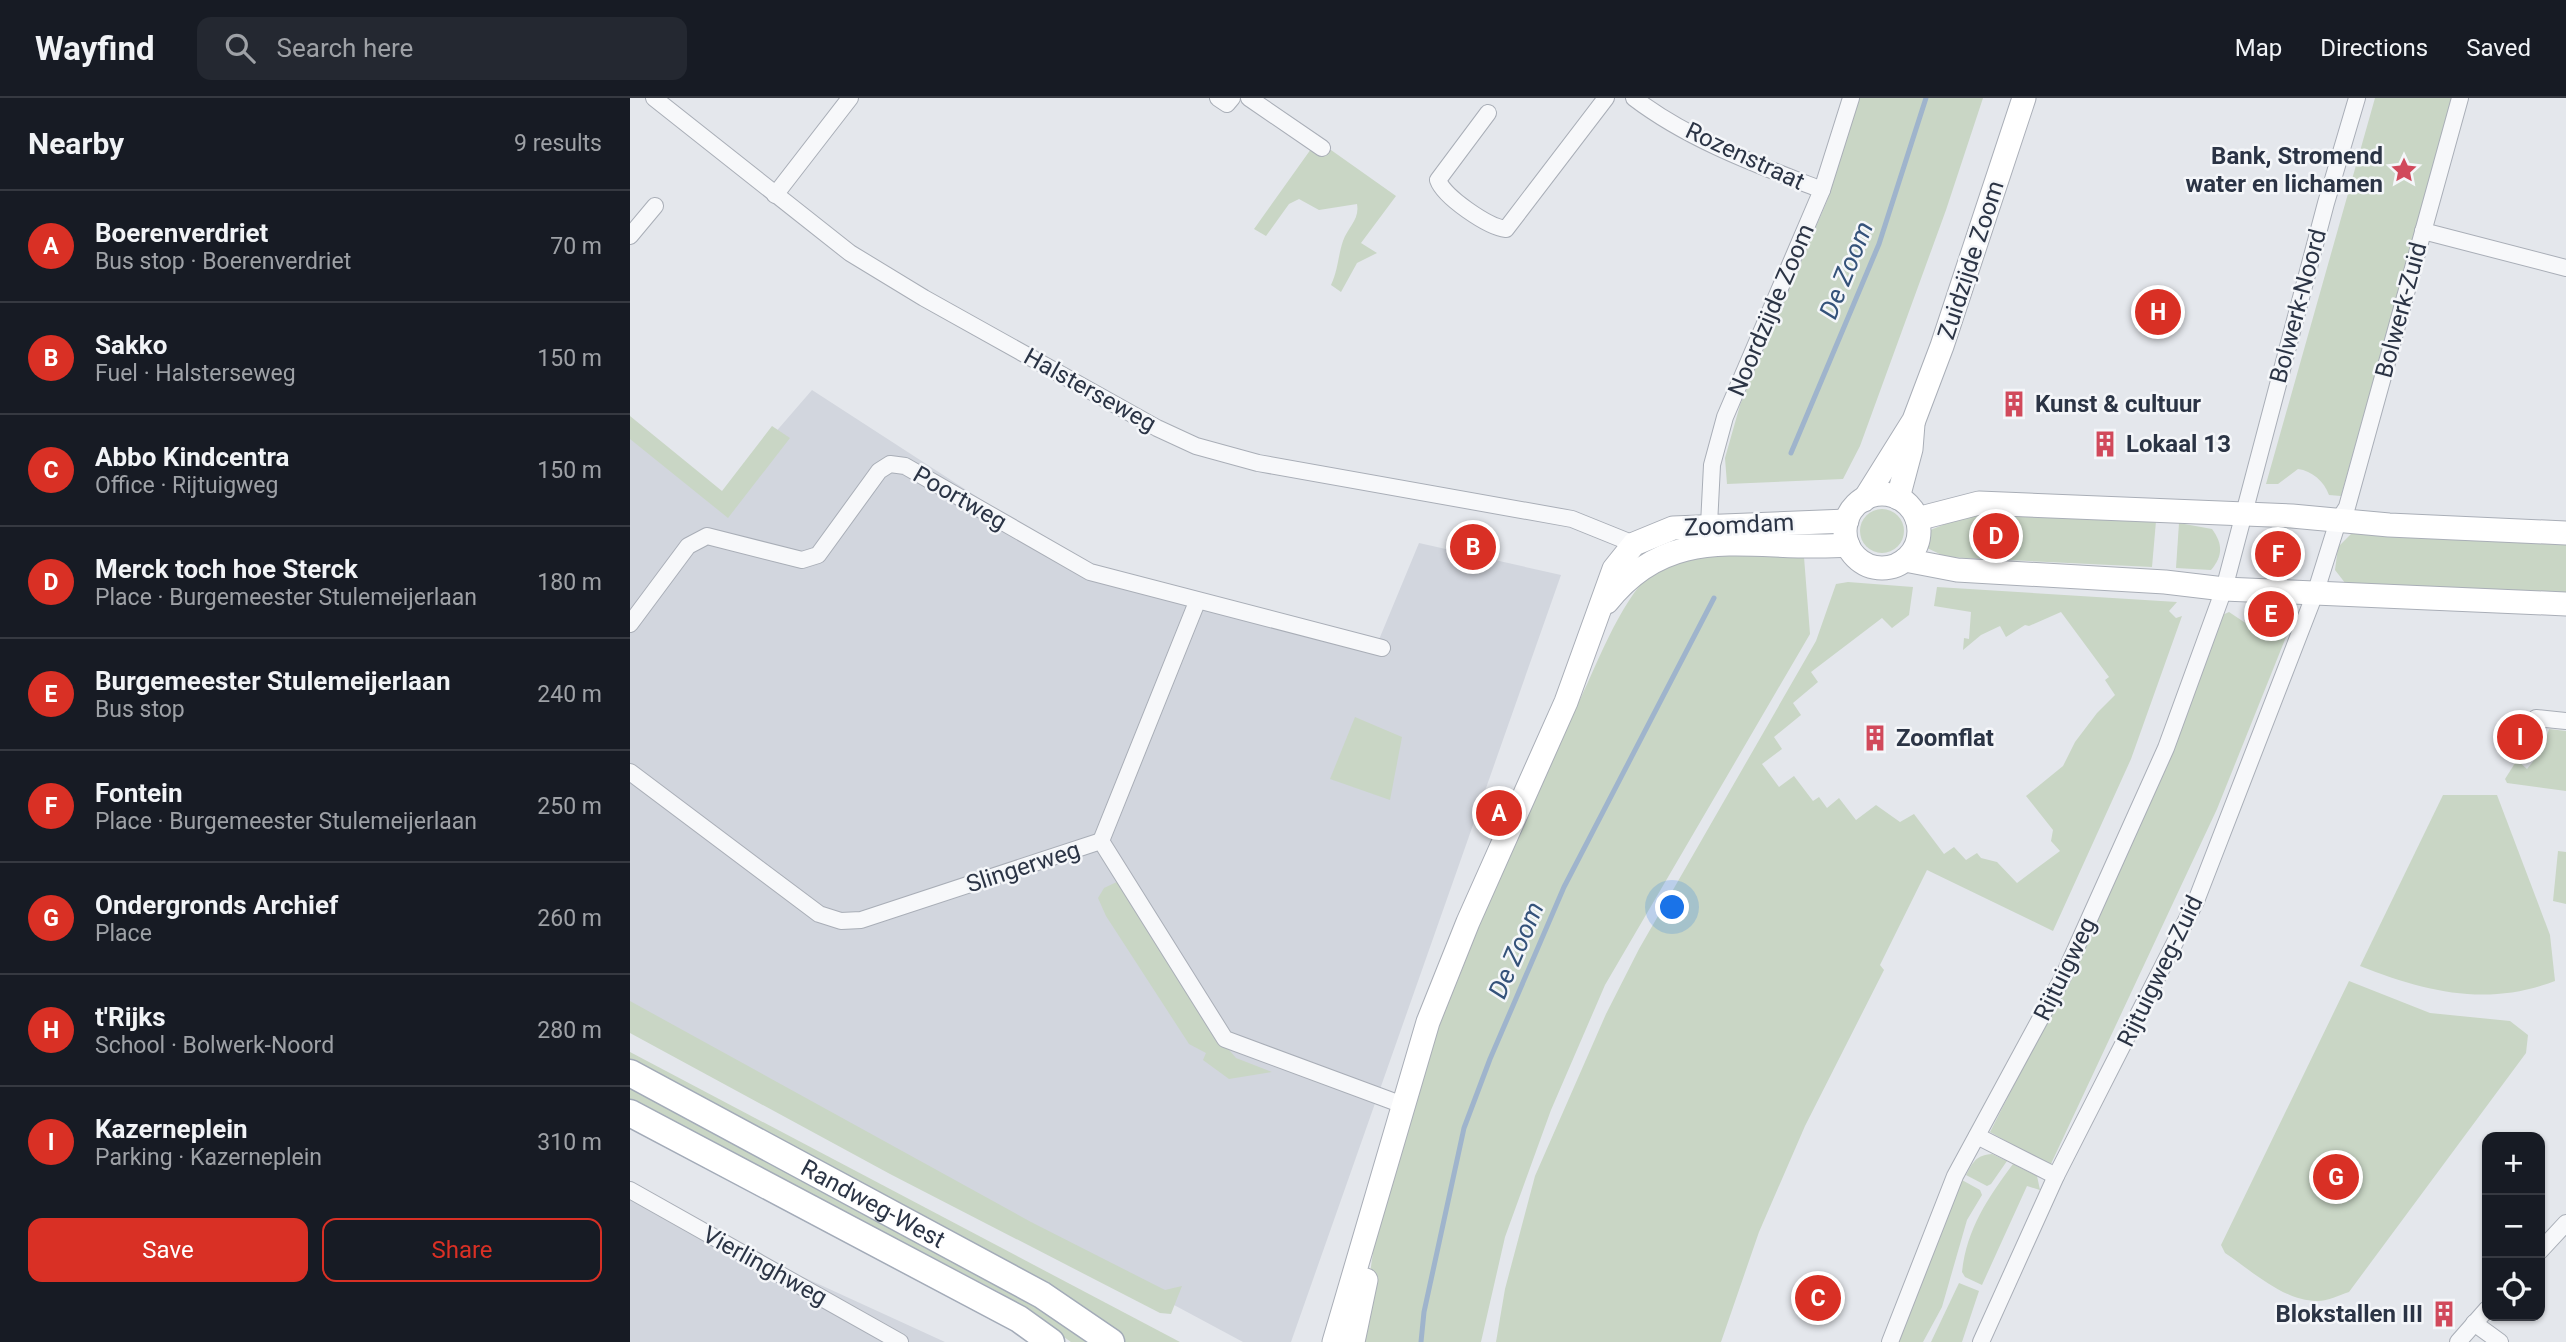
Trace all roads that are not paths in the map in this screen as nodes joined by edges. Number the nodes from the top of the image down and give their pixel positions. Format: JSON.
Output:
{"nodes":[{"id":1,"x":654,"y":98,"type":"edge"},
{"id":2,"x":850,"y":98,"type":"edge"},
{"id":3,"x":1218,"y":98,"type":"edge"},
{"id":4,"x":1232,"y":98,"type":"edge"},
{"id":5,"x":1249,"y":98,"type":"edge"},
{"id":6,"x":1606,"y":98,"type":"edge"},
{"id":7,"x":1634,"y":98,"type":"edge"},
{"id":8,"x":1851,"y":98,"type":"edge"},
{"id":9,"x":2024,"y":98,"type":"edge"},
{"id":10,"x":2357,"y":98,"type":"edge"},
{"id":11,"x":2460,"y":98,"type":"edge"},
{"id":12,"x":1488,"y":113,"type":"dead end"},
{"id":13,"x":1322,"y":148,"type":"dead end"},
{"id":14,"x":1822,"y":190,"type":"junction"},
{"id":15,"x":775,"y":195,"type":"junction"},
{"id":16,"x":654,"y":206,"type":"dead end"},
{"id":17,"x":2423,"y":231,"type":"junction"},
{"id":18,"x":630,"y":236,"type":"edge"},
{"id":19,"x":2566,"y":268,"type":"edge"},
{"id":20,"x":1914,"y":421,"type":"junction"},
{"id":21,"x":1898,"y":498,"type":"junction"},
{"id":22,"x":1864,"y":500,"type":"junction"},
{"id":23,"x":2243,"y":516,"type":"junction"},
{"id":24,"x":1917,"y":519,"type":"junction"},
{"id":25,"x":1847,"y":521,"type":"junction"},
{"id":26,"x":2338,"y":521,"type":"junction"},
{"id":27,"x":1709,"y":525,"type":"junction"},
{"id":28,"x":2566,"y":533,"type":"edge"},
{"id":29,"x":1848,"y":545,"type":"junction"},
{"id":30,"x":1629,"y":550,"type":"junction"},
{"id":31,"x":1652,"y":560,"type":"junction"},
{"id":32,"x":1905,"y":560,"type":"junction"},
{"id":33,"x":2224,"y":589,"type":"junction"},
{"id":34,"x":2316,"y":591,"type":"junction"},
{"id":35,"x":1197,"y":602,"type":"junction"},
{"id":36,"x":2566,"y":604,"type":"edge"},
{"id":37,"x":1598,"y":617,"type":"junction"},
{"id":38,"x":630,"y":624,"type":"edge"},
{"id":39,"x":1382,"y":648,"type":"dead end"},
{"id":40,"x":2536,"y":718,"type":"dead end"},
{"id":41,"x":2566,"y":722,"type":"edge"},
{"id":42,"x":630,"y":772,"type":"edge"},
{"id":43,"x":1101,"y":841,"type":"junction"},
{"id":44,"x":630,"y":1073,"type":"edge"},
{"id":45,"x":1396,"y":1103,"type":"junction"},
{"id":46,"x":630,"y":1113,"type":"edge"},
{"id":47,"x":1977,"y":1136,"type":"junction"},
{"id":48,"x":2056,"y":1175,"type":"junction"},
{"id":49,"x":630,"y":1191,"type":"edge"},
{"id":50,"x":1373,"y":1208,"type":"junction"},
{"id":51,"x":2566,"y":1223,"type":"edge"},
{"id":52,"x":2545,"y":1246,"type":"edge"},
{"id":53,"x":2482,"y":1314,"type":"edge"},
{"id":54,"x":2474,"y":1323,"type":"junction"},
{"id":55,"x":900,"y":1342,"type":"edge"},
{"id":56,"x":1051,"y":1342,"type":"edge"},
{"id":57,"x":1111,"y":1342,"type":"edge"},
{"id":58,"x":1334,"y":1342,"type":"edge"},
{"id":59,"x":1353,"y":1342,"type":"edge"},
{"id":60,"x":1890,"y":1342,"type":"edge"},
{"id":61,"x":1981,"y":1342,"type":"edge"},
{"id":62,"x":2458,"y":1342,"type":"edge"},
{"id":63,"x":2500,"y":1342,"type":"edge"}],
"edges":[{"from":1,"to":15,"type":"street","name":"Halsterseweg"},
{"from":2,"to":15,"type":"street"},
{"from":3,"to":4,"type":"street"},
{"from":5,"to":13,"type":"street"},
{"from":6,"to":12,"type":"street"},
{"from":7,"to":14,"type":"street","name":"Rozenstraat"},
{"from":8,"to":14,"type":"street","name":"Noordzijde Zoom"},
{"from":9,"to":20,"type":"main road","name":"Zuidzijde Zoom"},
{"from":10,"to":23,"type":"street","name":"Bolwerk-Noord"},
{"from":11,"to":17,"type":"street","name":"Bolwerk-Zuid"},
{"from":14,"to":27,"type":"street","name":"Noordzijde Zoom"},
{"from":15,"to":30,"type":"street","name":"Halsterseweg"},
{"from":16,"to":18,"type":"street"},
{"from":17,"to":19,"type":"street"},
{"from":17,"to":26,"type":"street","name":"Bolwerk-Zuid"},
{"from":20,"to":21,"type":"main road","name":"Zuidzijde Zoom"},
{"from":20,"to":22,"type":"main road","name":"Zuidzijde Zoom"},
{"from":21,"to":22,"type":"main road"},
{"from":21,"to":24,"type":"main road"},
{"from":22,"to":25,"type":"main road"},
{"from":23,"to":24,"type":"main road"},
{"from":23,"to":26,"type":"main road"},
{"from":23,"to":33,"type":"street","name":"Bolwerk-Noord"},
{"from":24,"to":32,"type":"main road"},
{"from":25,"to":27,"type":"main road","name":"Zoomdam"},
{"from":25,"to":29,"type":"main road"},
{"from":26,"to":28,"type":"main road"},
{"from":26,"to":34,"type":"street","name":"Bolwerk-Zuid"},
{"from":27,"to":30,"type":"main road","name":"Zoomdam"},
{"from":29,"to":31,"type":"main road","name":"Zoomdam"},
{"from":29,"to":32,"type":"main road"},
{"from":30,"to":31,"type":"street","name":"Halsterseweg"},
{"from":30,"to":37,"type":"main road"},
{"from":31,"to":37,"type":"main road","name":"Zoomdam"},
{"from":32,"to":33,"type":"main road"},
{"from":33,"to":34,"type":"main road"},
{"from":33,"to":47,"type":"street","name":"Rijtuigweg"},
{"from":34,"to":36,"type":"main road"},
{"from":34,"to":48,"type":"street","name":"Rijtuigweg-Zuid"},
{"from":35,"to":38,"type":"street","name":"Poortweg"},
{"from":35,"to":39,"type":"street","name":"Poortweg"},
{"from":35,"to":43,"type":"street"},
{"from":37,"to":45,"type":"main road"},
{"from":40,"to":41,"type":"street"},
{"from":42,"to":43,"type":"street","name":"Slingerweg"},
{"from":43,"to":45,"type":"street","name":"Slingerweg"},
{"from":44,"to":57,"type":"main road","name":"Randweg-West"},
{"from":45,"to":50,"type":"main road"},
{"from":46,"to":56,"type":"main road","name":"Randweg-West"},
{"from":47,"to":48,"type":"street"},
{"from":47,"to":60,"type":"street","name":"Rijtuigweg"},
{"from":48,"to":61,"type":"street","name":"Rijtuigweg-Zuid"},
{"from":49,"to":55,"type":"street","name":"Vierlinghweg"},
{"from":50,"to":58,"type":"main road"},
{"from":50,"to":59,"type":"main road"},
{"from":51,"to":52,"type":"street"},
{"from":53,"to":54,"type":"street"},
{"from":54,"to":62,"type":"street"},
{"from":54,"to":63,"type":"street"}]}
